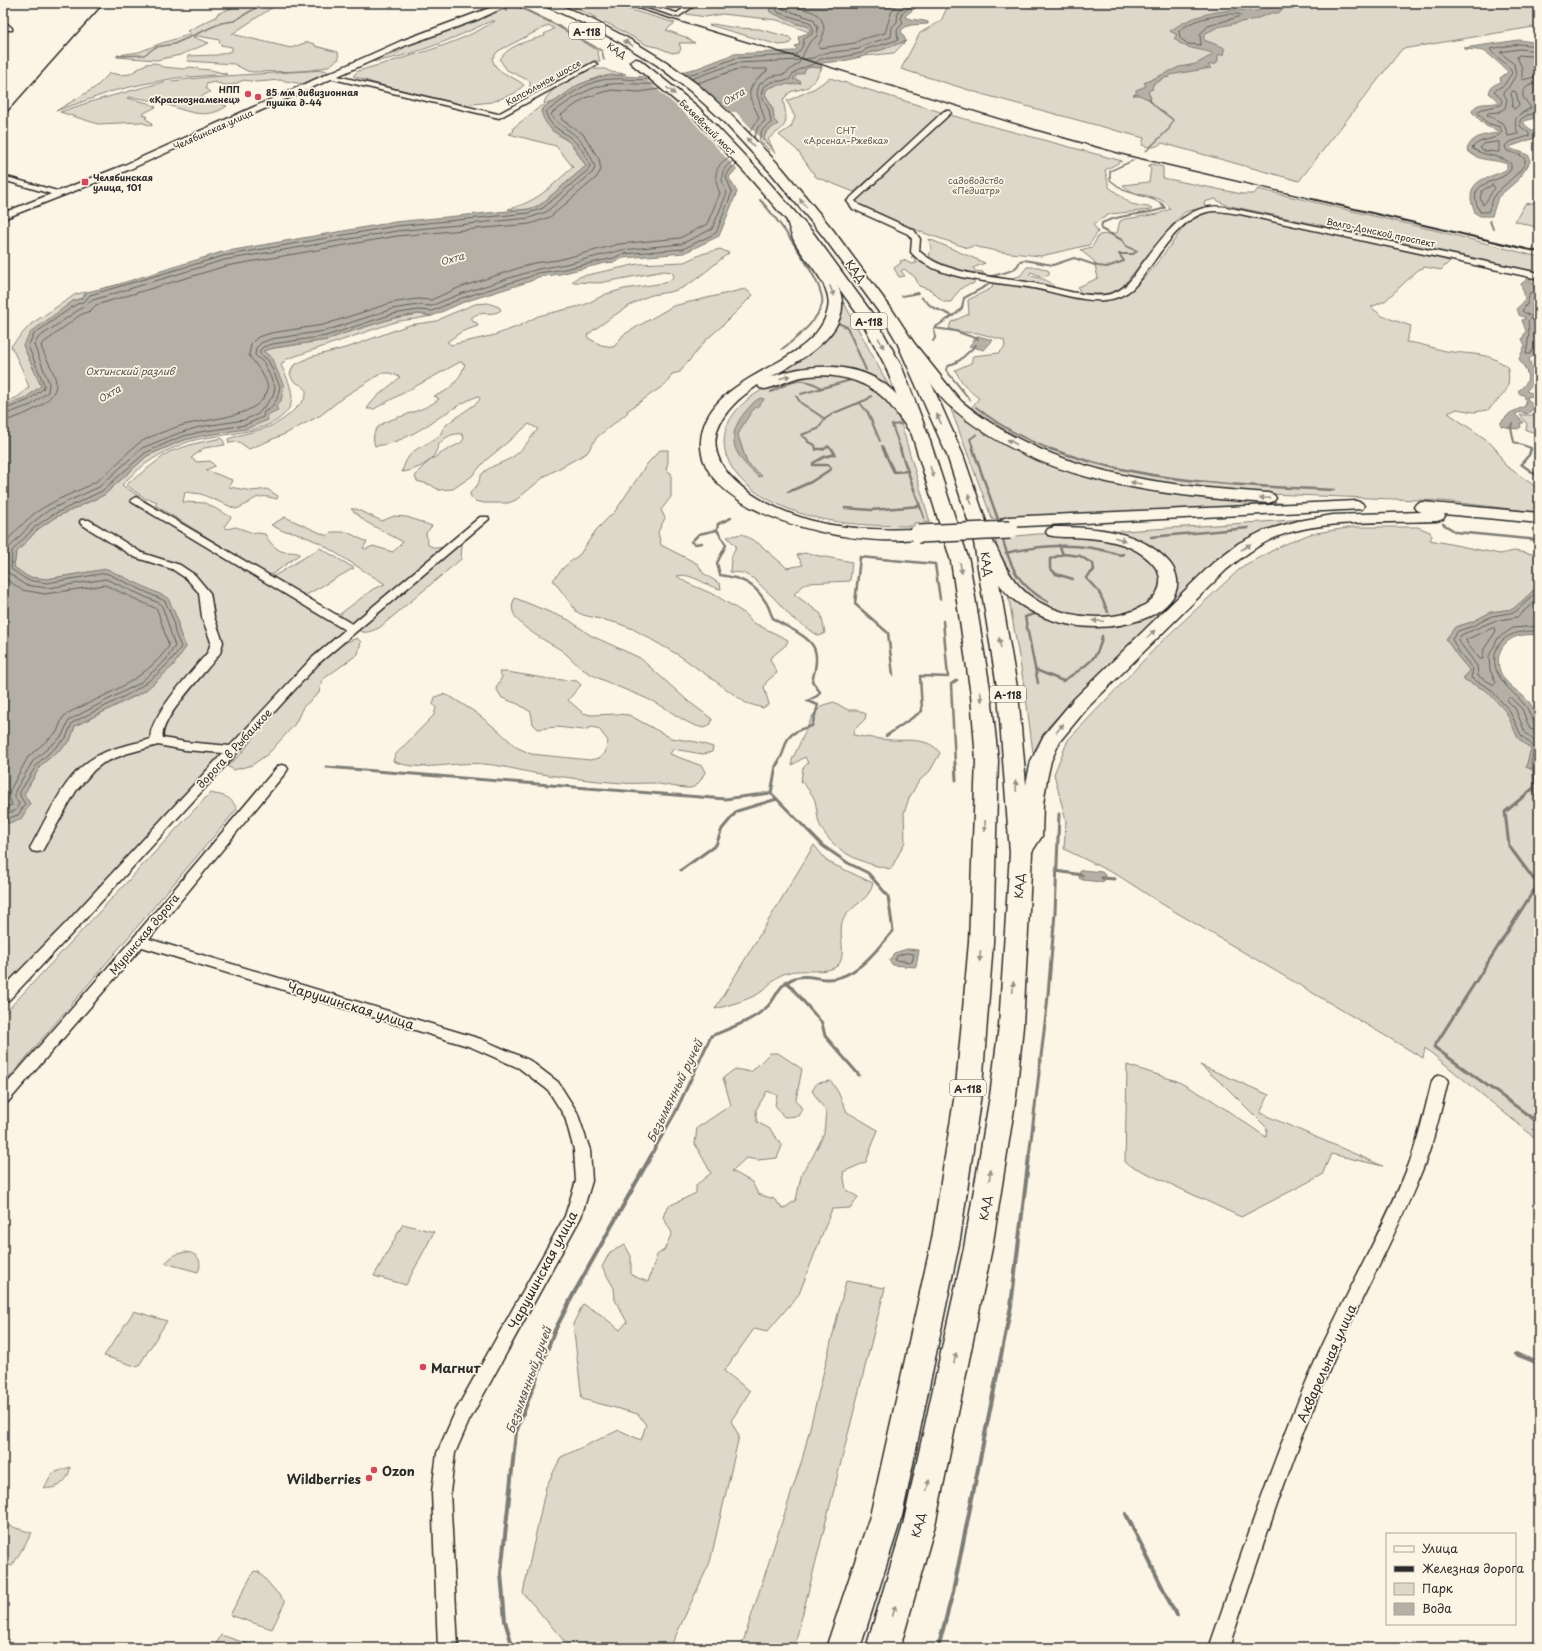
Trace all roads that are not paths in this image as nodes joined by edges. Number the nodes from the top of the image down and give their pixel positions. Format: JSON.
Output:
{"nodes":[{"id":1,"x":510,"y":3,"type":"edge"},
{"id":2,"x":547,"y":3,"type":"edge"},
{"id":3,"x":635,"y":3,"type":"edge"},
{"id":4,"x":696,"y":3,"type":"edge"},
{"id":5,"x":535,"y":6,"type":"dead end"},
{"id":6,"x":3,"y":22,"type":"edge"},
{"id":7,"x":3,"y":31,"type":"edge"},
{"id":8,"x":614,"y":48,"type":"dead end"},
{"id":9,"x":624,"y":54,"type":"dead end"},
{"id":10,"x":661,"y":63,"type":"joint"},
{"id":11,"x":594,"y":64,"type":"dead end"},
{"id":12,"x":642,"y":66,"type":"joint"},
{"id":13,"x":329,"y":76,"type":"junction"},
{"id":14,"x":947,"y":113,"type":"dead end"},
{"id":15,"x":777,"y":170,"type":"joint"},
{"id":16,"x":754,"y":174,"type":"joint"},
{"id":17,"x":3,"y":178,"type":"edge"},
{"id":18,"x":58,"y":194,"type":"junction"},
{"id":19,"x":3,"y":216,"type":"edge"},
{"id":20,"x":794,"y":221,"type":"junction"},
{"id":21,"x":1539,"y":276,"type":"edge"},
{"id":22,"x":904,"y":340,"type":"junction"},
{"id":23,"x":920,"y":435,"type":"junction"},
{"id":24,"x":136,"y":500,"type":"dead end"},
{"id":25,"x":1359,"y":506,"type":"junction"},
{"id":26,"x":1437,"y":516,"type":"junction"},
{"id":27,"x":1539,"y":518,"type":"edge"},
{"id":28,"x":484,"y":519,"type":"dead end"},
{"id":29,"x":86,"y":522,"type":"dead end"},
{"id":30,"x":1539,"y":526,"type":"edge"},
{"id":31,"x":1010,"y":528,"type":"junction"},
{"id":32,"x":917,"y":531,"type":"junction"},
{"id":33,"x":982,"y":536,"type":"junction"},
{"id":34,"x":351,"y":629,"type":"junction"},
{"id":35,"x":158,"y":741,"type":"junction"},
{"id":36,"x":232,"y":750,"type":"junction"},
{"id":37,"x":282,"y":769,"type":"dead end"},
{"id":38,"x":37,"y":848,"type":"dead end"},
{"id":39,"x":1021,"y":853,"type":"junction"},
{"id":40,"x":138,"y":941,"type":"junction"},
{"id":41,"x":3,"y":997,"type":"edge"},
{"id":42,"x":1440,"y":1081,"type":"dead end"},
{"id":43,"x":3,"y":1098,"type":"edge"},
{"id":44,"x":448,"y":1648,"type":"edge"},
{"id":45,"x":843,"y":1648,"type":"edge"},
{"id":46,"x":883,"y":1648,"type":"edge"},
{"id":47,"x":1219,"y":1648,"type":"edge"}],
"edges":[{"from":1,"to":13,"type":"street","name":"Челябинская улица"},
{"from":10,"to":2,"type":"highway","name":"КАД","number":"А-118","one_way":true},
{"from":3,"to":4,"type":"street"},
{"from":5,"to":8,"type":"highway","name":"КАД","number":"А-118"},
{"from":6,"to":7,"type":"street"},
{"from":9,"to":12,"type":"highway","name":"КАД","number":"А-118"},
{"from":15,"to":10,"type":"highway","name":"Беляевский мост","number":"А-118","one_way":true},
{"from":11,"to":13,"type":"street","name":"Капсюльное шоссе"},
{"from":12,"to":16,"type":"highway","name":"Беляевский мост","number":"А-118","one_way":true},
{"from":13,"to":18,"type":"street","name":"Челябинская улица"},
{"from":14,"to":21,"type":"street","name":"Волго-Донской проспект"},
{"from":22,"to":15,"type":"highway","name":"КАД","number":"А-118","one_way":true},
{"from":16,"to":20,"type":"highway","name":"КАД","number":"А-118"},
{"from":17,"to":18,"type":"street"},
{"from":18,"to":19,"type":"street","name":"Челябинская улица"},
{"from":20,"to":23,"type":"highway","name":"КАД","number":"А-118","one_way":true},
{"from":20,"to":32,"type":"main road","one_way":true},
{"from":25,"to":22,"type":"main road","one_way":true},
{"from":33,"to":22,"type":"highway","name":"КАД","number":"А-118","one_way":true},
{"from":32,"to":23,"type":"main road","one_way":true},
{"from":23,"to":45,"type":"highway","name":"КАД","number":"А-118","one_way":true},
{"from":24,"to":34,"type":"street"},
{"from":25,"to":27,"type":"main road"},
{"from":25,"to":31,"type":"main road"},
{"from":26,"to":30,"type":"main road"},
{"from":26,"to":31,"type":"main road"},
{"from":39,"to":26,"type":"main road","one_way":true},
{"from":28,"to":34,"type":"street","name":"дорога в Рыбацкое"},
{"from":29,"to":35,"type":"street"},
{"from":31,"to":32,"type":"main road"},
{"from":31,"to":32,"type":"main road","bridge":true},
{"from":31,"to":33,"type":"main road","one_way":true},
{"from":39,"to":33,"type":"highway","name":"КАД","number":"А-118","one_way":true},
{"from":34,"to":36,"type":"street","name":"дорога в Рыбацкое"},
{"from":35,"to":36,"type":"street"},
{"from":35,"to":38,"type":"street"},
{"from":36,"to":41,"type":"street","name":"дорога в Рыбацкое"},
{"from":37,"to":40,"type":"street","name":"Муринская дорога"},
{"from":46,"to":39,"type":"highway","name":"КАД","number":"А-118","one_way":true},
{"from":40,"to":43,"type":"street","name":"Муринская дорога"},
{"from":40,"to":44,"type":"street","name":"Чарушинская улица"},
{"from":42,"to":47,"type":"street","name":"Акварельная улица"}]}
